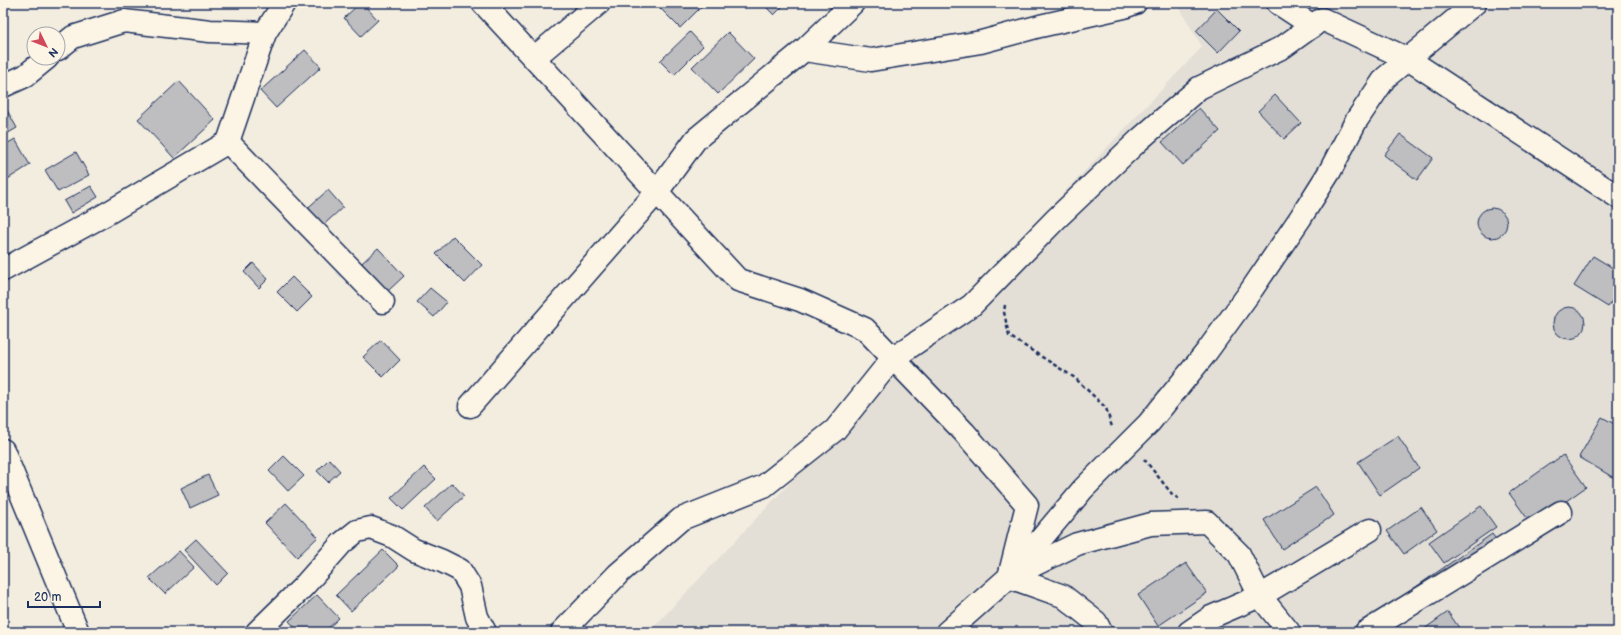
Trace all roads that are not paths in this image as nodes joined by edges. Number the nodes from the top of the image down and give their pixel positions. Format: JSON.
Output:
{"nodes":[{"id":1,"x":284,"y":3,"type":"edge"},
{"id":2,"x":483,"y":3,"type":"edge"},
{"id":3,"x":598,"y":3,"type":"edge"},
{"id":4,"x":853,"y":3,"type":"edge"},
{"id":5,"x":1135,"y":3,"type":"edge"},
{"id":6,"x":1278,"y":3,"type":"edge"},
{"id":7,"x":1475,"y":3,"type":"edge"},
{"id":8,"x":1313,"y":26,"type":"junction"},
{"id":9,"x":265,"y":33,"type":"junction"},
{"id":10,"x":66,"y":43,"type":"edge"},
{"id":11,"x":804,"y":50,"type":"junction"},
{"id":12,"x":534,"y":58,"type":"junction"},
{"id":13,"x":1408,"y":59,"type":"junction"},
{"id":14,"x":37,"y":66,"type":"edge"},
{"id":15,"x":3,"y":86,"type":"edge"},
{"id":16,"x":228,"y":142,"type":"junction"},
{"id":17,"x":657,"y":192,"type":"junction"},
{"id":18,"x":1618,"y":197,"type":"edge"},
{"id":19,"x":3,"y":270,"type":"edge"},
{"id":20,"x":383,"y":302,"type":"dead end"},
{"id":21,"x":892,"y":359,"type":"junction"},
{"id":22,"x":470,"y":406,"type":"dead end"},
{"id":23,"x":3,"y":450,"type":"edge"},
{"id":24,"x":1561,"y":512,"type":"dead end"},
{"id":25,"x":1370,"y":530,"type":"dead end"},
{"id":26,"x":1010,"y":577,"type":"junction"},
{"id":27,"x":1260,"y":596,"type":"junction"},
{"id":28,"x":78,"y":632,"type":"edge"},
{"id":29,"x":257,"y":632,"type":"edge"},
{"id":30,"x":485,"y":632,"type":"edge"},
{"id":31,"x":562,"y":632,"type":"edge"},
{"id":32,"x":948,"y":632,"type":"edge"},
{"id":33,"x":1101,"y":632,"type":"edge"},
{"id":34,"x":1189,"y":632,"type":"edge"},
{"id":35,"x":1289,"y":632,"type":"edge"},
{"id":36,"x":1366,"y":632,"type":"edge"}],
"edges":[{"from":1,"to":9,"type":"street"},
{"from":2,"to":12,"type":"street"},
{"from":3,"to":12,"type":"street"},
{"from":4,"to":11,"type":"street"},
{"from":5,"to":11,"type":"street"},
{"from":6,"to":8,"type":"street"},
{"from":7,"to":13,"type":"street"},
{"from":8,"to":13,"type":"street"},
{"from":8,"to":21,"type":"street"},
{"from":9,"to":10,"type":"street"},
{"from":9,"to":16,"type":"street"},
{"from":11,"to":17,"type":"street"},
{"from":12,"to":17,"type":"street"},
{"from":13,"to":18,"type":"street"},
{"from":13,"to":26,"type":"street"},
{"from":14,"to":15,"type":"street"},
{"from":16,"to":19,"type":"street"},
{"from":16,"to":20,"type":"street"},
{"from":17,"to":21,"type":"street"},
{"from":17,"to":22,"type":"street"},
{"from":21,"to":26,"type":"street"},
{"from":21,"to":31,"type":"street"},
{"from":23,"to":28,"type":"street"},
{"from":24,"to":36,"type":"street"},
{"from":25,"to":27,"type":"street"},
{"from":26,"to":27,"type":"street"},
{"from":26,"to":32,"type":"street"},
{"from":26,"to":33,"type":"street"},
{"from":27,"to":34,"type":"street"},
{"from":27,"to":35,"type":"street"},
{"from":29,"to":30,"type":"street"}]}
